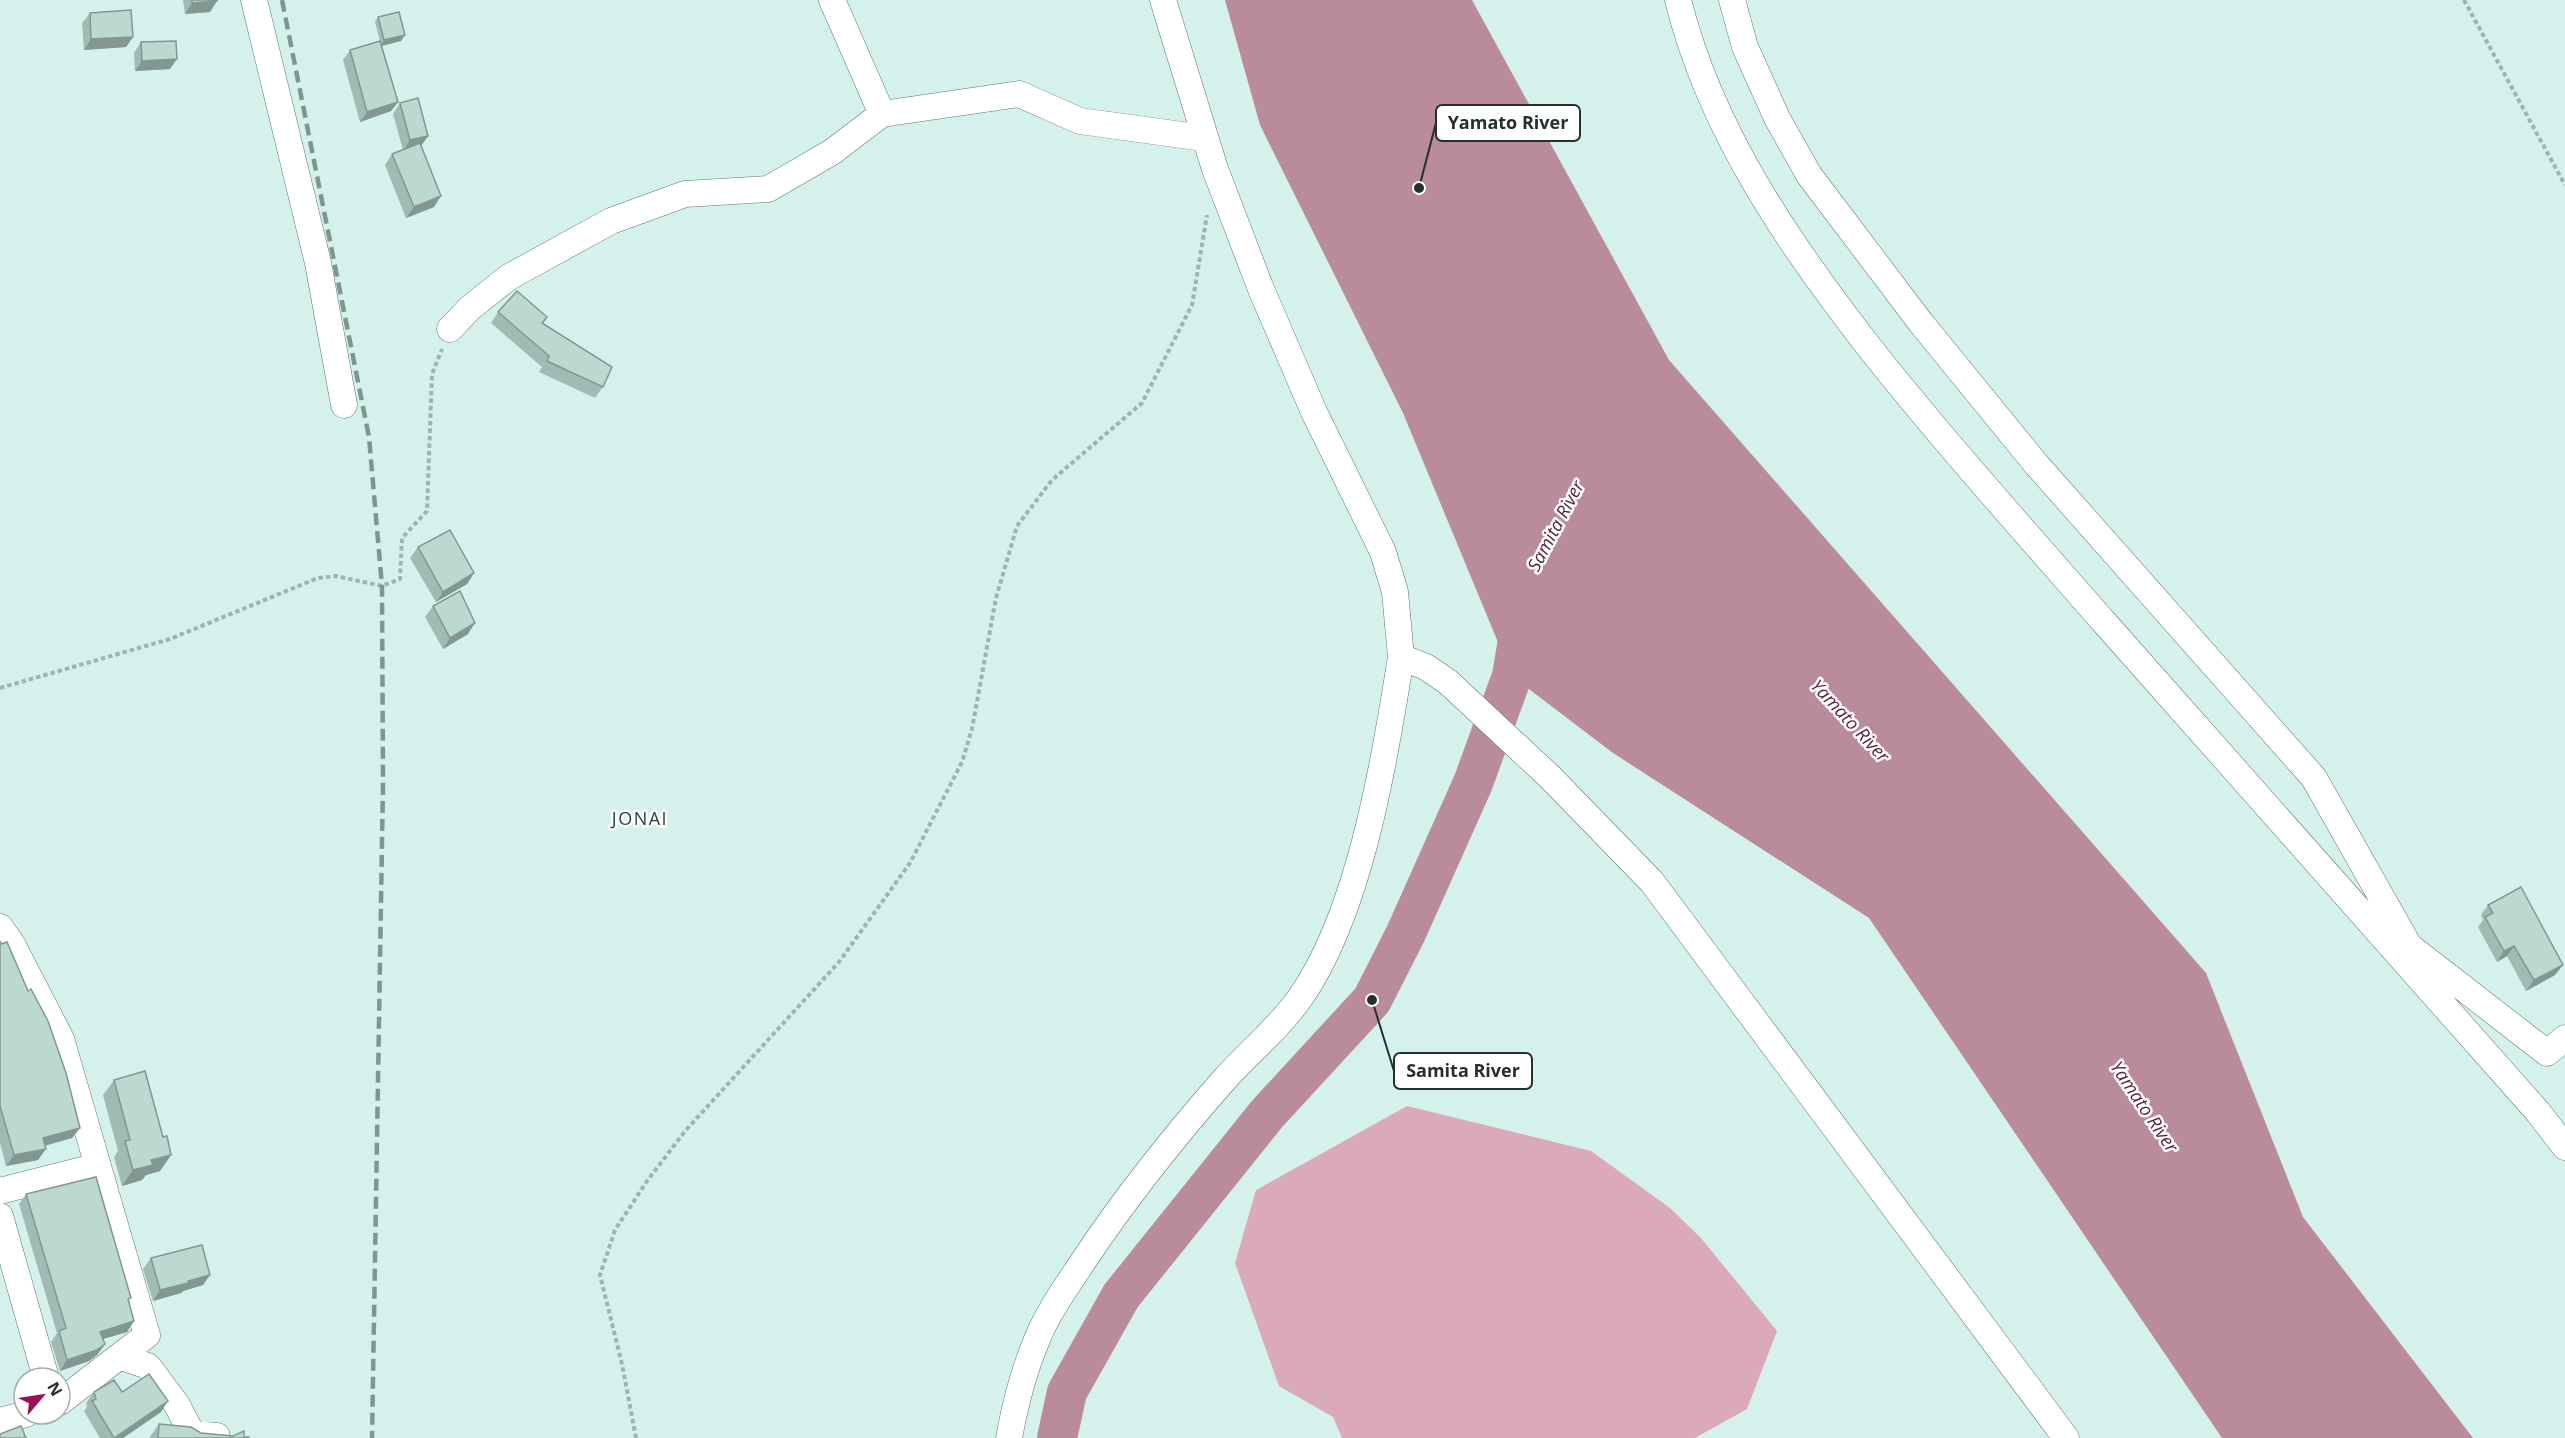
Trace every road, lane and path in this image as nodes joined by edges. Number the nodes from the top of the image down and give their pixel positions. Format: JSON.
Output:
{"nodes":[{"id":1,"x":254,"y":0,"type":"edge"},
{"id":2,"x":832,"y":0,"type":"edge"},
{"id":3,"x":1163,"y":0,"type":"edge"},
{"id":4,"x":1678,"y":0,"type":"edge"},
{"id":5,"x":1731,"y":0,"type":"edge"},
{"id":6,"x":2464,"y":0,"type":"edge"},
{"id":7,"x":882,"y":114,"type":"junction"},
{"id":8,"x":1204,"y":138,"type":"junction"},
{"id":9,"x":1215,"y":169,"type":"junction"},
{"id":10,"x":2565,"y":185,"type":"edge"},
{"id":11,"x":450,"y":329,"type":"joint"},
{"id":12,"x":344,"y":405,"type":"dead end"},
{"id":13,"x":1401,"y":657,"type":"junction"},
{"id":14,"x":0,"y":688,"type":"edge"},
{"id":15,"x":0,"y":927,"type":"edge"},
{"id":16,"x":2404,"y":951,"type":"junction"},
{"id":17,"x":2559,"y":1052,"type":"edge"},
{"id":18,"x":2565,"y":1147,"type":"edge"},
{"id":19,"x":98,"y":1166,"type":"junction"},
{"id":20,"x":0,"y":1191,"type":"edge"},
{"id":21,"x":0,"y":1216,"type":"edge"},
{"id":22,"x":122,"y":1357,"type":"junction"},
{"id":23,"x":43,"y":1366,"type":"edge"},
{"id":24,"x":72,"y":1393,"type":"edge"},
{"id":25,"x":223,"y":1437,"type":"edge"},
{"id":26,"x":636,"y":1438,"type":"edge"},
{"id":27,"x":1009,"y":1438,"type":"edge"},
{"id":28,"x":2066,"y":1438,"type":"edge"}],
"edges":[{"from":1,"to":12,"type":"street"},
{"from":2,"to":7,"type":"street"},
{"from":3,"to":8,"type":"street"},
{"from":4,"to":16,"type":"street"},
{"from":5,"to":16,"type":"street"},
{"from":6,"to":10,"type":"path"},
{"from":7,"to":8,"type":"street"},
{"from":7,"to":11,"type":"street"},
{"from":8,"to":9,"type":"street"},
{"from":9,"to":13,"type":"street"},
{"from":9,"to":26,"type":"path"},
{"from":11,"to":14,"type":"path"},
{"from":13,"to":27,"type":"street"},
{"from":13,"to":28,"type":"street"},
{"from":15,"to":19,"type":"street"},
{"from":16,"to":17,"type":"street"},
{"from":16,"to":18,"type":"street"},
{"from":19,"to":20,"type":"street"},
{"from":19,"to":22,"type":"street"},
{"from":21,"to":23,"type":"street"},
{"from":22,"to":24,"type":"street"},
{"from":22,"to":25,"type":"street"}]}
